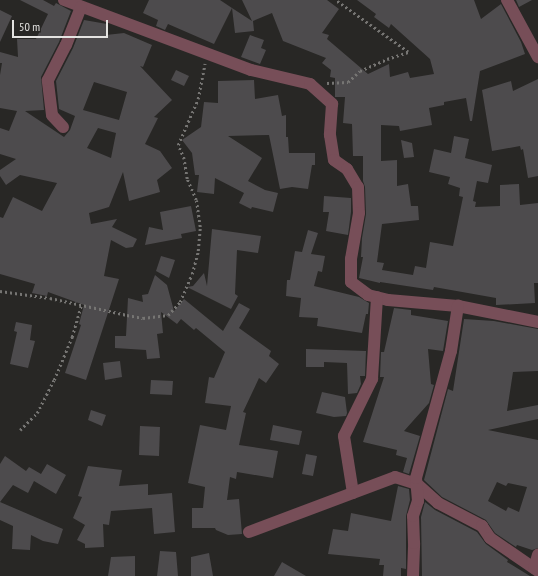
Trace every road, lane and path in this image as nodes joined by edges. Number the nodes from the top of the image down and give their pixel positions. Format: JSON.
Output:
{"nodes":[{"id":1,"x":335,"y":0,"type":"edge"},
{"id":2,"x":507,"y":0,"type":"edge"},
{"id":3,"x":74,"y":3,"type":"edge"},
{"id":4,"x":207,"y":54,"type":"junction"},
{"id":5,"x":538,"y":57,"type":"edge"},
{"id":6,"x":310,"y":84,"type":"junction"},
{"id":7,"x":63,"y":127,"type":"dead end"},
{"id":8,"x":0,"y":291,"type":"edge"},
{"id":9,"x":377,"y":297,"type":"junction"},
{"id":10,"x":81,"y":305,"type":"junction"},
{"id":11,"x":458,"y":306,"type":"junction"},
{"id":12,"x":538,"y":322,"type":"edge"},
{"id":13,"x":20,"y":430,"type":"dead end"},
{"id":14,"x":417,"y":484,"type":"junction"},
{"id":15,"x":352,"y":493,"type":"junction"},
{"id":16,"x":249,"y":532,"type":"dead end"},
{"id":17,"x":538,"y":555,"type":"edge"},
{"id":18,"x":536,"y":569,"type":"edge"},
{"id":19,"x":413,"y":576,"type":"edge"}],
"edges":[{"from":1,"to":6,"type":"path"},
{"from":2,"to":5,"type":"street"},
{"from":3,"to":4,"type":"street"},
{"from":3,"to":7,"type":"street"},
{"from":4,"to":6,"type":"street"},
{"from":4,"to":10,"type":"path"},
{"from":6,"to":9,"type":"street"},
{"from":8,"to":10,"type":"path"},
{"from":9,"to":11,"type":"street"},
{"from":9,"to":15,"type":"street"},
{"from":10,"to":13,"type":"path"},
{"from":11,"to":12,"type":"street"},
{"from":11,"to":14,"type":"street"},
{"from":14,"to":15,"type":"street"},
{"from":14,"to":18,"type":"street"},
{"from":14,"to":19,"type":"street"},
{"from":15,"to":16,"type":"street"},
{"from":17,"to":18,"type":"street"}]}
